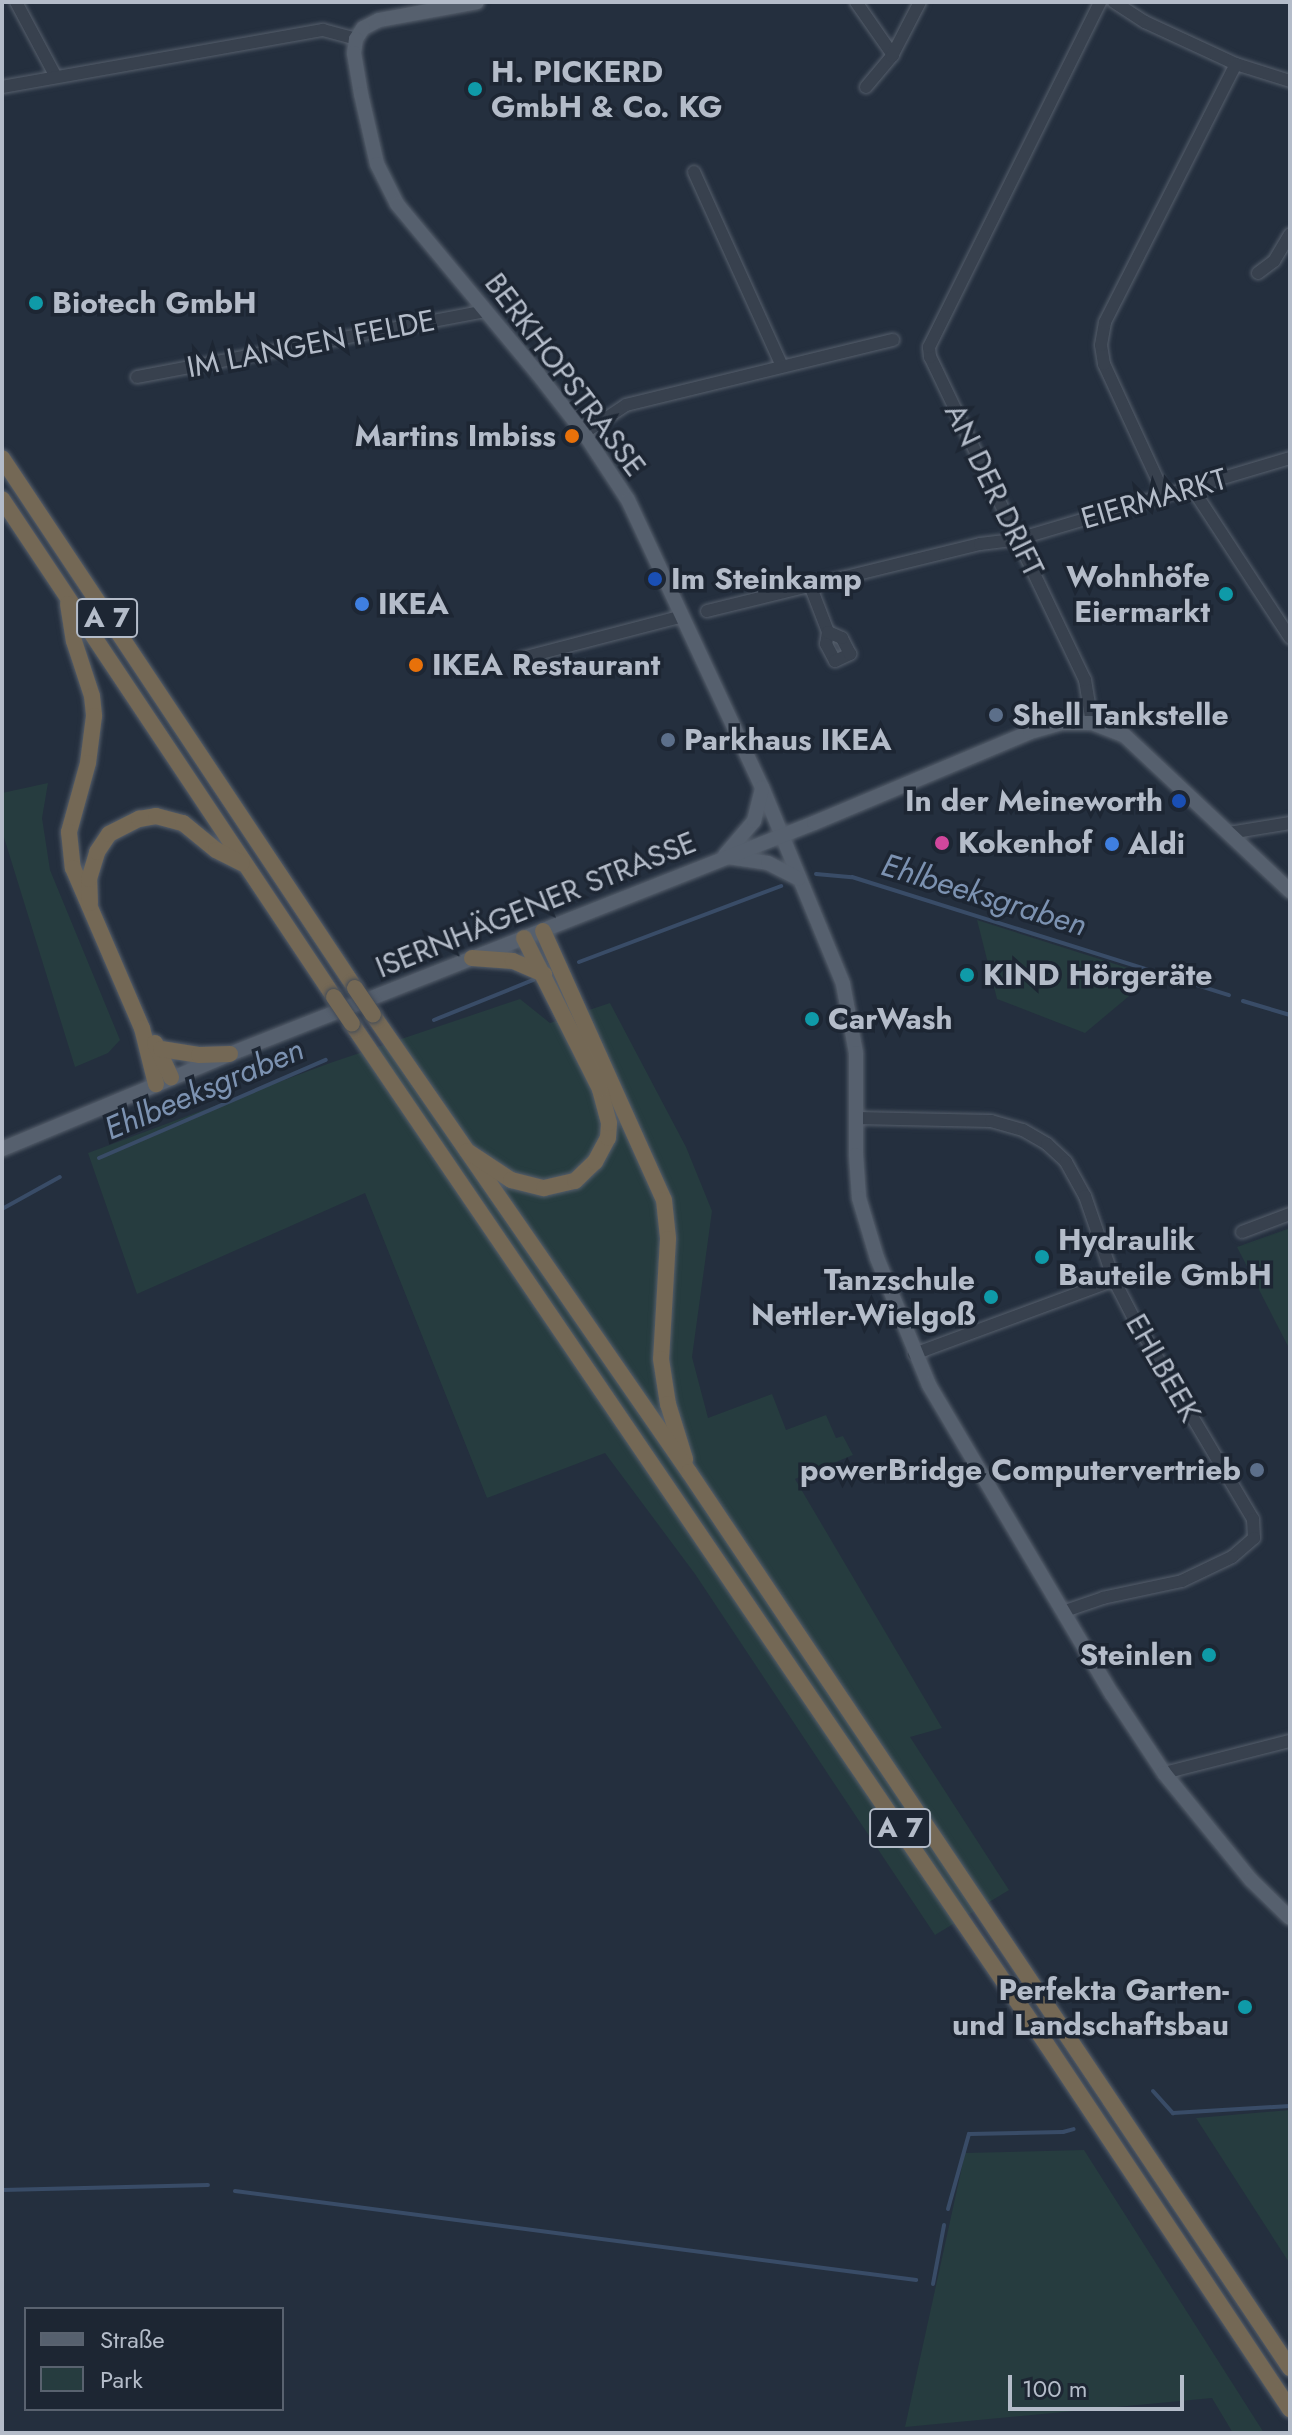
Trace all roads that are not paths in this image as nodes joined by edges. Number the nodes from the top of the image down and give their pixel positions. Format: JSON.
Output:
{"nodes":[{"id":1,"x":16,"y":2,"type":"edge"},
{"id":2,"x":477,"y":2,"type":"edge"},
{"id":3,"x":856,"y":2,"type":"edge"},
{"id":4,"x":920,"y":2,"type":"edge"},
{"id":5,"x":1100,"y":2,"type":"edge"},
{"id":6,"x":1114,"y":2,"type":"edge"},
{"id":7,"x":356,"y":39,"type":"junction"},
{"id":8,"x":893,"y":55,"type":"junction"},
{"id":9,"x":1236,"y":64,"type":"junction"},
{"id":10,"x":56,"y":77,"type":"junction"},
{"id":11,"x":1290,"y":81,"type":"edge"},
{"id":12,"x":2,"y":87,"type":"edge"},
{"id":13,"x":866,"y":87,"type":"dead end"},
{"id":14,"x":694,"y":172,"type":"dead end"},
{"id":15,"x":1290,"y":234,"type":"edge"},
{"id":16,"x":1258,"y":273,"type":"dead end"},
{"id":17,"x":486,"y":311,"type":"junction"},
{"id":18,"x":893,"y":340,"type":"dead end"},
{"id":19,"x":782,"y":366,"type":"junction"},
{"id":20,"x":137,"y":377,"type":"dead end"},
{"id":21,"x":584,"y":433,"type":"junction"},
{"id":22,"x":2,"y":458,"type":"edge"},
{"id":23,"x":1290,"y":458,"type":"edge"},
{"id":24,"x":1192,"y":488,"type":"junction"},
{"id":25,"x":1165,"y":496,"type":"junction"},
{"id":26,"x":2,"y":499,"type":"edge"},
{"id":27,"x":1018,"y":539,"type":"junction"},
{"id":28,"x":810,"y":585,"type":"junction"},
{"id":29,"x":67,"y":599,"type":"junction"},
{"id":30,"x":707,"y":611,"type":"dead end"},
{"id":31,"x":683,"y":616,"type":"junction"},
{"id":32,"x":828,"y":632,"type":"dead end"},
{"id":33,"x":1290,"y":638,"type":"edge"},
{"id":34,"x":522,"y":658,"type":"dead end"},
{"id":35,"x":1092,"y":723,"type":"junction"},
{"id":36,"x":762,"y":787,"type":"junction"},
{"id":37,"x":1290,"y":823,"type":"edge"},
{"id":38,"x":1229,"y":833,"type":"junction"},
{"id":39,"x":781,"y":836,"type":"junction"},
{"id":40,"x":724,"y":858,"type":"junction"},
{"id":41,"x":243,"y":864,"type":"junction"},
{"id":42,"x":798,"y":878,"type":"junction"},
{"id":43,"x":1290,"y":891,"type":"edge"},
{"id":44,"x":90,"y":907,"type":"junction"},
{"id":45,"x":543,"y":931,"type":"junction"},
{"id":46,"x":524,"y":938,"type":"junction"},
{"id":47,"x":472,"y":958,"type":"junction"},
{"id":48,"x":544,"y":974,"type":"junction"},
{"id":49,"x":142,"y":1028,"type":"junction"},
{"id":50,"x":161,"y":1049,"type":"junction"},
{"id":51,"x":230,"y":1054,"type":"junction"},
{"id":52,"x":164,"y":1081,"type":"junction"},
{"id":53,"x":857,"y":1118,"type":"junction"},
{"id":54,"x":462,"y":1148,"type":"junction"},
{"id":55,"x":2,"y":1149,"type":"edge"},
{"id":56,"x":1290,"y":1214,"type":"edge"},
{"id":57,"x":1242,"y":1232,"type":"dead end"},
{"id":58,"x":1114,"y":1280,"type":"junction"},
{"id":59,"x":914,"y":1354,"type":"junction"},
{"id":60,"x":689,"y":1472,"type":"junction"},
{"id":61,"x":1062,"y":1612,"type":"junction"},
{"id":62,"x":1290,"y":1741,"type":"edge"},
{"id":63,"x":1164,"y":1773,"type":"junction"},
{"id":64,"x":1290,"y":1918,"type":"edge"},
{"id":65,"x":1290,"y":2368,"type":"edge"},
{"id":66,"x":1290,"y":2409,"type":"edge"}],
"edges":[{"from":1,"to":10,"type":"street"},
{"from":2,"to":7,"type":"main road"},
{"from":3,"to":8,"type":"street"},
{"from":4,"to":8,"type":"street"},
{"from":5,"to":27,"type":"street","name":"AN DER DRIFT"},
{"from":6,"to":9,"type":"street"},
{"from":7,"to":10,"type":"street"},
{"from":7,"to":17,"type":"main road","name":"BERKHOPSTRASSE"},
{"from":8,"to":13,"type":"street"},
{"from":9,"to":11,"type":"street"},
{"from":9,"to":25,"type":"street"},
{"from":10,"to":12,"type":"street"},
{"from":14,"to":19,"type":"street"},
{"from":15,"to":16,"type":"street"},
{"from":17,"to":20,"type":"street","name":"IM LANGEN FELDE"},
{"from":17,"to":21,"type":"main road","name":"BERKHOPSTRASSE"},
{"from":18,"to":19,"type":"street"},
{"from":19,"to":21,"type":"street"},
{"from":21,"to":31,"type":"main road","name":"BERKHOPSTRASSE"},
{"from":22,"to":54,"type":"highway","number":"A 7","bridge":true},
{"from":23,"to":24,"type":"street","name":"EIERMARKT"},
{"from":24,"to":25,"type":"street","name":"EIERMARKT"},
{"from":24,"to":33,"type":"street"},
{"from":25,"to":27,"type":"street","name":"EIERMARKT"},
{"from":26,"to":29,"type":"highway","number":"A 7"},
{"from":27,"to":28,"type":"street"},
{"from":27,"to":35,"type":"street","name":"AN DER DRIFT"},
{"from":28,"to":30,"type":"street"},
{"from":28,"to":32,"type":"street"},
{"from":29,"to":41,"type":"highway","number":"A 7"},
{"from":29,"to":44,"type":"highway"},
{"from":31,"to":34,"type":"street"},
{"from":31,"to":36,"type":"main road","name":"BERKHOPSTRASSE"},
{"from":35,"to":38,"type":"main road"},
{"from":35,"to":39,"type":"main road","name":"ISERNHÄGENER STRASSE"},
{"from":36,"to":39,"type":"main road","name":"BERKHOPSTRASSE"},
{"from":36,"to":40,"type":"main road"},
{"from":37,"to":38,"type":"street"},
{"from":38,"to":43,"type":"main road"},
{"from":39,"to":40,"type":"main road","name":"ISERNHÄGENER STRASSE"},
{"from":39,"to":42,"type":"main road","name":"BERKHOPSTRASSE"},
{"from":40,"to":42,"type":"main road"},
{"from":40,"to":45,"type":"main road","name":"ISERNHÄGENER STRASSE"},
{"from":41,"to":44,"type":"highway"},
{"from":41,"to":66,"type":"highway","number":"A 7","bridge":true},
{"from":42,"to":53,"type":"main road","name":"BERKHOPSTRASSE"},
{"from":44,"to":49,"type":"highway"},
{"from":45,"to":46,"type":"main road","name":"ISERNHÄGENER STRASSE"},
{"from":45,"to":60,"type":"highway"},
{"from":46,"to":47,"type":"main road","name":"ISERNHÄGENER STRASSE"},
{"from":46,"to":48,"type":"highway"},
{"from":47,"to":48,"type":"highway"},
{"from":47,"to":51,"type":"main road","name":"ISERNHÄGENER STRASSE"},
{"from":48,"to":54,"type":"highway"},
{"from":49,"to":50,"type":"highway"},
{"from":49,"to":52,"type":"highway"},
{"from":50,"to":51,"type":"highway"},
{"from":50,"to":52,"type":"highway"},
{"from":51,"to":52,"type":"main road","name":"ISERNHÄGENER STRASSE"},
{"from":52,"to":55,"type":"main road","name":"ISERNHÄGENER STRASSE"},
{"from":53,"to":58,"type":"street","name":"EHLBEEK"},
{"from":53,"to":59,"type":"main road","name":"BERKHOPSTRASSE"},
{"from":54,"to":60,"type":"highway","number":"A 7"},
{"from":56,"to":57,"type":"street"},
{"from":58,"to":59,"type":"street"},
{"from":58,"to":61,"type":"street","name":"EHLBEEK"},
{"from":59,"to":61,"type":"main road","name":"BERKHOPSTRASSE"},
{"from":60,"to":65,"type":"highway","number":"A 7"},
{"from":61,"to":63,"type":"main road","name":"BERKHOPSTRASSE"},
{"from":62,"to":63,"type":"street"},
{"from":63,"to":64,"type":"main road","name":"BERKHOPSTRASSE"}]}
